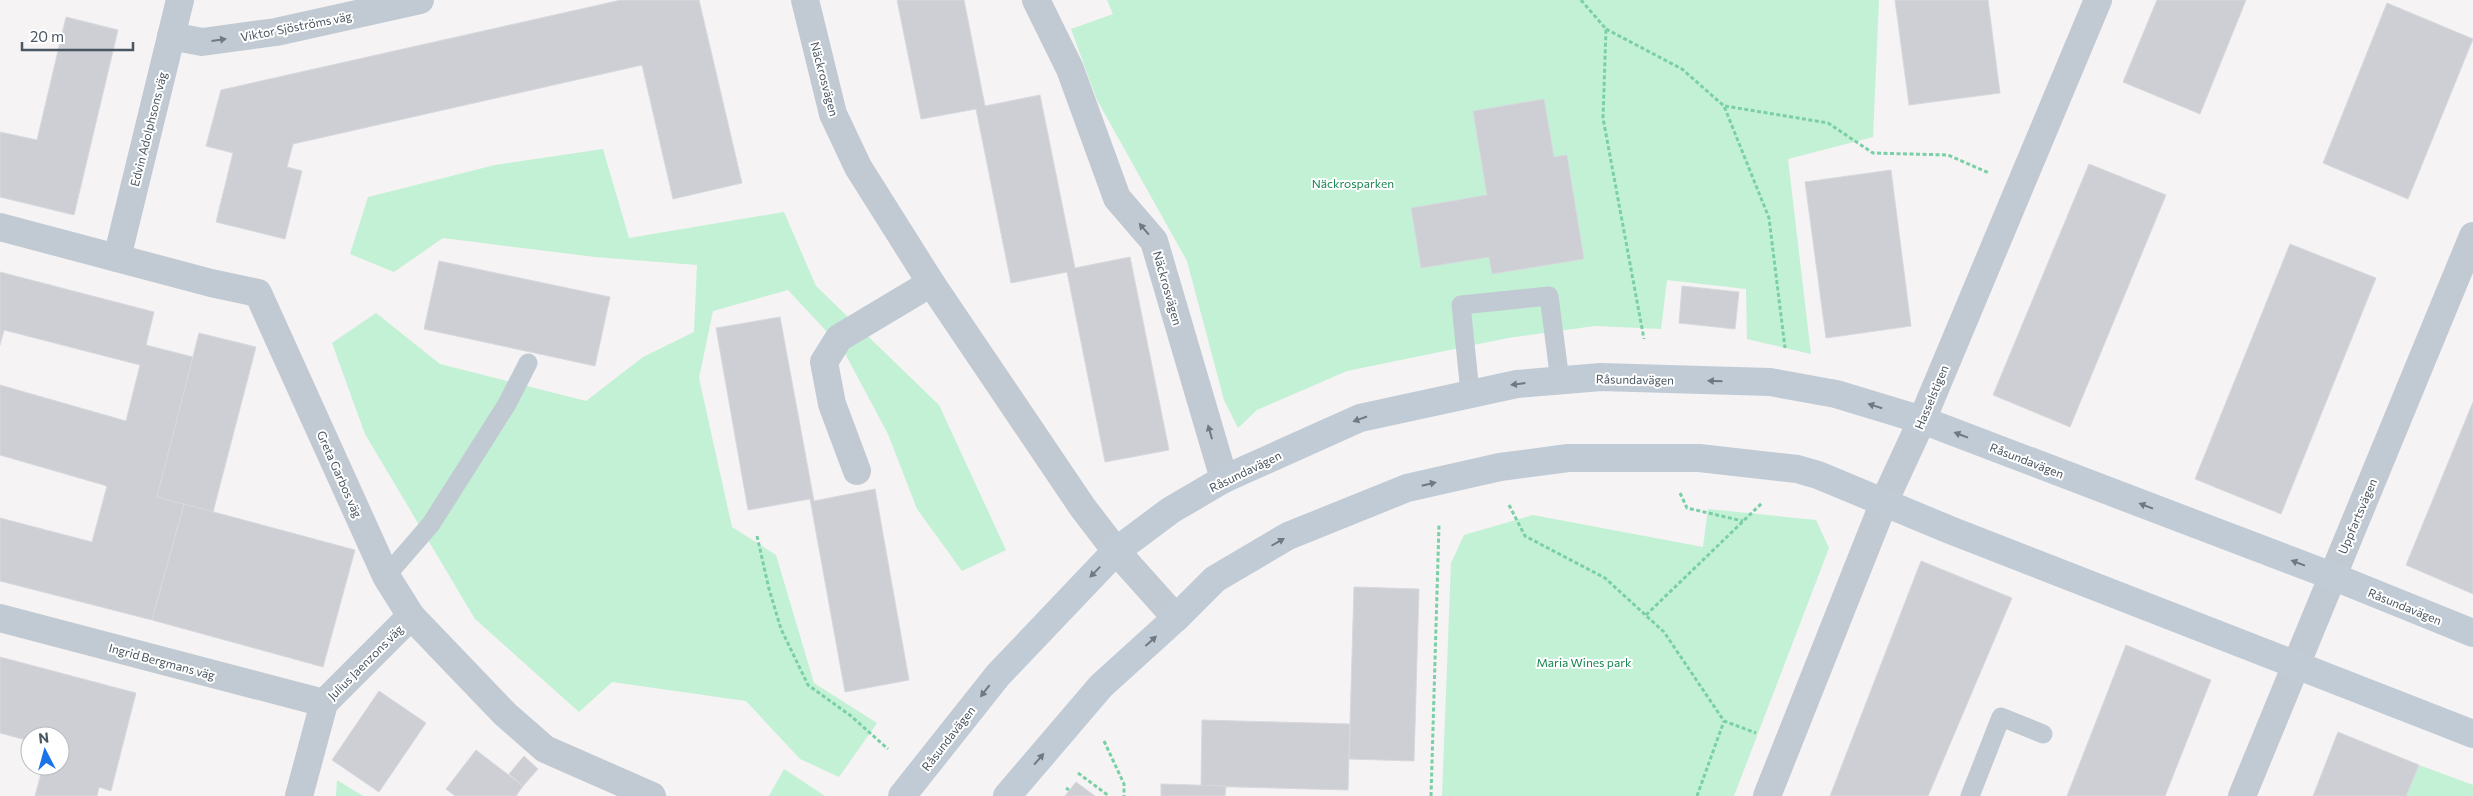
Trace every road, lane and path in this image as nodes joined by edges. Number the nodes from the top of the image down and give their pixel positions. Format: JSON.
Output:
{"nodes":[{"id":1,"x":180,"y":0,"type":"edge"},
{"id":2,"x":420,"y":0,"type":"edge"},
{"id":3,"x":805,"y":0,"type":"edge"},
{"id":4,"x":1036,"y":0,"type":"edge"},
{"id":5,"x":1581,"y":0,"type":"edge"},
{"id":6,"x":2098,"y":0,"type":"edge"},
{"id":7,"x":1606,"y":29,"type":"junction"},
{"id":8,"x":171,"y":36,"type":"junction"},
{"id":9,"x":1724,"y":106,"type":"junction"},
{"id":10,"x":2020,"y":186,"type":"junction"},
{"id":11,"x":0,"y":227,"type":"edge"},
{"id":12,"x":2473,"y":236,"type":"edge"},
{"id":13,"x":117,"y":258,"type":"junction"},
{"id":14,"x":931,"y":283,"type":"junction"},
{"id":15,"x":1644,"y":339,"type":"dead end"},
{"id":16,"x":1785,"y":348,"type":"dead end"},
{"id":17,"x":528,"y":363,"type":"dead end"},
{"id":18,"x":1560,"y":380,"type":"junction"},
{"id":19,"x":1470,"y":392,"type":"junction"},
{"id":20,"x":1922,"y":420,"type":"junction"},
{"id":21,"x":857,"y":471,"type":"dead end"},
{"id":22,"x":1224,"y":479,"type":"junction"},
{"id":23,"x":1680,"y":493,"type":"dead end"},
{"id":24,"x":1884,"y":502,"type":"junction"},
{"id":25,"x":1762,"y":503,"type":"dead end"},
{"id":26,"x":1509,"y":505,"type":"dead end"},
{"id":27,"x":1743,"y":521,"type":"junction"},
{"id":28,"x":1439,"y":525,"type":"dead end"},
{"id":29,"x":757,"y":536,"type":"dead end"},
{"id":30,"x":1116,"y":551,"type":"junction"},
{"id":31,"x":386,"y":576,"type":"junction"},
{"id":32,"x":2332,"y":576,"type":"junction"},
{"id":33,"x":1646,"y":615,"type":"junction"},
{"id":34,"x":411,"y":616,"type":"junction"},
{"id":35,"x":0,"y":618,"type":"edge"},
{"id":36,"x":1176,"y":618,"type":"junction"},
{"id":37,"x":2473,"y":633,"type":"edge"},
{"id":38,"x":2296,"y":665,"type":"junction"},
{"id":39,"x":324,"y":703,"type":"junction"},
{"id":40,"x":1724,"y":721,"type":"junction"},
{"id":41,"x":2043,"y":734,"type":"dead end"},
{"id":42,"x":2473,"y":734,"type":"edge"},
{"id":43,"x":1104,"y":741,"type":"dead end"},
{"id":44,"x":1787,"y":744,"type":"junction"},
{"id":45,"x":888,"y":749,"type":"dead end"},
{"id":46,"x":1078,"y":773,"type":"dead end"},
{"id":47,"x":1066,"y":788,"type":"dead end"},
{"id":48,"x":1069,"y":790,"type":"dead end"},
{"id":49,"x":299,"y":796,"type":"edge"},
{"id":50,"x":652,"y":796,"type":"edge"},
{"id":51,"x":902,"y":796,"type":"edge"},
{"id":52,"x":1008,"y":796,"type":"edge"},
{"id":53,"x":1109,"y":796,"type":"edge"},
{"id":54,"x":1124,"y":796,"type":"edge"},
{"id":55,"x":1430,"y":796,"type":"edge"},
{"id":56,"x":1697,"y":796,"type":"edge"},
{"id":57,"x":1767,"y":796,"type":"edge"},
{"id":58,"x":1970,"y":796,"type":"edge"},
{"id":59,"x":2242,"y":796,"type":"edge"}],
"edges":[{"from":1,"to":8,"type":"street","name":"Edvin Adolphsons väg"},
{"from":8,"to":2,"type":"street","name":"Viktor Sjöströms väg","one_way":true},
{"from":3,"to":14,"type":"street","name":"Näckrosvägen"},
{"from":22,"to":4,"type":"street","name":"Näckrosvägen","one_way":true},
{"from":5,"to":7,"type":"path"},
{"from":6,"to":10,"type":"street","name":"Hasselstigen"},
{"from":7,"to":9,"type":"path"},
{"from":7,"to":15,"type":"path"},
{"from":8,"to":13,"type":"street","name":"Edvin Adolphsons väg"},
{"from":9,"to":10,"type":"path"},
{"from":9,"to":16,"type":"path"},
{"from":10,"to":20,"type":"street","name":"Hasselstigen"},
{"from":11,"to":13,"type":"street","name":"Greta Garbos väg"},
{"from":12,"to":32,"type":"street","name":"Uppfartsvägen"},
{"from":13,"to":31,"type":"street","name":"Greta Garbos väg"},
{"from":14,"to":21,"type":"street"},
{"from":14,"to":30,"type":"street","name":"Näckrosvägen"},
{"from":17,"to":31,"type":"lane"},
{"from":18,"to":19,"type":"street","name":"Råsundavägen","one_way":true},
{"from":18,"to":19,"type":"lane"},
{"from":20,"to":18,"type":"street","name":"Råsundavägen","one_way":true},
{"from":19,"to":22,"type":"street","name":"Råsundavägen","one_way":true},
{"from":20,"to":24,"type":"street","name":"Hasselstigen"},
{"from":32,"to":20,"type":"street","name":"Råsundavägen","one_way":true},
{"from":22,"to":30,"type":"street","name":"Råsundavägen"},
{"from":23,"to":27,"type":"path"},
{"from":36,"to":24,"type":"street","one_way":true},
{"from":24,"to":38,"type":"street"},
{"from":24,"to":44,"type":"street","name":"Hasselstigen"},
{"from":25,"to":27,"type":"path"},
{"from":26,"to":33,"type":"path"},
{"from":27,"to":33,"type":"path"},
{"from":28,"to":55,"type":"path"},
{"from":29,"to":45,"type":"path"},
{"from":30,"to":36,"type":"street","name":"Näckrosvägen"},
{"from":30,"to":51,"type":"street","name":"Råsundavägen","one_way":true},
{"from":31,"to":34,"type":"street","name":"Greta Garbos väg"},
{"from":32,"to":37,"type":"street","name":"Råsundavägen"},
{"from":32,"to":38,"type":"street","name":"Uppfartsvägen"},
{"from":33,"to":40,"type":"path"},
{"from":34,"to":39,"type":"street","name":"Julius Jaenzons väg"},
{"from":34,"to":50,"type":"street","name":"Greta Garbos väg"},
{"from":35,"to":39,"type":"street","name":"Ingrid Bergmans väg"},
{"from":52,"to":36,"type":"street","one_way":true},
{"from":38,"to":42,"type":"street"},
{"from":38,"to":59,"type":"street","name":"Uppfartsvägen"},
{"from":39,"to":49,"type":"street","name":"Julius Jaenzons väg"},
{"from":40,"to":44,"type":"path"},
{"from":40,"to":56,"type":"path"},
{"from":41,"to":58,"type":"lane"},
{"from":43,"to":54,"type":"path"},
{"from":44,"to":57,"type":"street","name":"Hasselstigen"},
{"from":46,"to":53,"type":"path"},
{"from":47,"to":48,"type":"path"}]}
